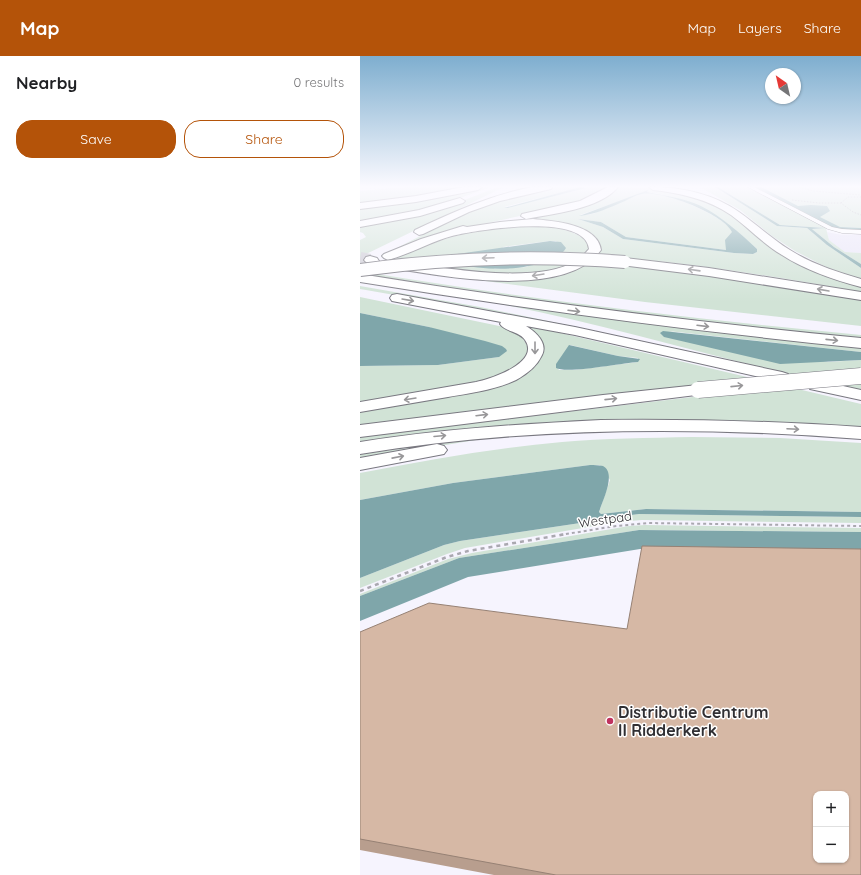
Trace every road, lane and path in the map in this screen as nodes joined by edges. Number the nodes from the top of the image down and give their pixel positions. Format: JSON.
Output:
{"nodes":[{"id":1,"x":438,"y":225,"type":"edge"},
{"id":2,"x":486,"y":225,"type":"edge"},
{"id":3,"x":500,"y":225,"type":"edge"},
{"id":4,"x":554,"y":225,"type":"edge"},
{"id":5,"x":748,"y":225,"type":"edge"},
{"id":6,"x":750,"y":225,"type":"edge"},
{"id":7,"x":826,"y":225,"type":"edge"},
{"id":8,"x":755,"y":231,"type":"junction"},
{"id":9,"x":861,"y":232,"type":"edge"},
{"id":10,"x":451,"y":233,"type":"junction"},
{"id":11,"x":388,"y":259,"type":"junction"},
{"id":12,"x":365,"y":266,"type":"edge"},
{"id":13,"x":861,"y":283,"type":"edge"},
{"id":14,"x":410,"y":286,"type":"junction"},
{"id":15,"x":383,"y":295,"type":"dead end"},
{"id":16,"x":861,"y":296,"type":"edge"},
{"id":17,"x":428,"y":303,"type":"junction"},
{"id":18,"x":861,"y":330,"type":"edge"},
{"id":19,"x":861,"y":342,"type":"edge"},
{"id":20,"x":861,"y":376,"type":"edge"},
{"id":21,"x":816,"y":385,"type":"dead end"},
{"id":22,"x":861,"y":395,"type":"edge"},
{"id":23,"x":360,"y":407,"type":"edge"},
{"id":24,"x":754,"y":427,"type":"junction"},
{"id":25,"x":360,"y":431,"type":"edge"},
{"id":26,"x":861,"y":433,"type":"edge"},
{"id":27,"x":360,"y":448,"type":"edge"},
{"id":28,"x":360,"y":464,"type":"edge"},
{"id":29,"x":861,"y":526,"type":"edge"},
{"id":30,"x":360,"y":591,"type":"edge"}],
"edges":[{"from":1,"to":12,"type":"highway"},
{"from":2,"to":10,"type":"highway"},
{"from":10,"to":3,"type":"highway","one_way":true},
{"from":4,"to":11,"type":"highway","one_way":true},
{"from":5,"to":8,"type":"highway"},
{"from":6,"to":8,"type":"highway"},
{"from":7,"to":9,"type":"street"},
{"from":8,"to":13,"type":"highway"},
{"from":10,"to":11,"type":"highway"},
{"from":11,"to":12,"type":"highway"},
{"from":12,"to":14,"type":"highway"},
{"from":16,"to":12,"type":"highway","one_way":true,"bridge":true},
{"from":12,"to":18,"type":"highway"},
{"from":14,"to":17,"type":"highway"},
{"from":14,"to":19,"type":"highway","one_way":true},
{"from":15,"to":17,"type":"highway","one_way":true},
{"from":17,"to":23,"type":"highway","one_way":true},
{"from":25,"to":20,"type":"highway","one_way":true,"bridge":true},
{"from":21,"to":22,"type":"highway"},
{"from":24,"to":26,"type":"highway","one_way":true},
{"from":27,"to":24,"type":"highway","one_way":true},
{"from":28,"to":24,"type":"highway","one_way":true},
{"from":29,"to":30,"type":"path","name":"Westpad"}]}
